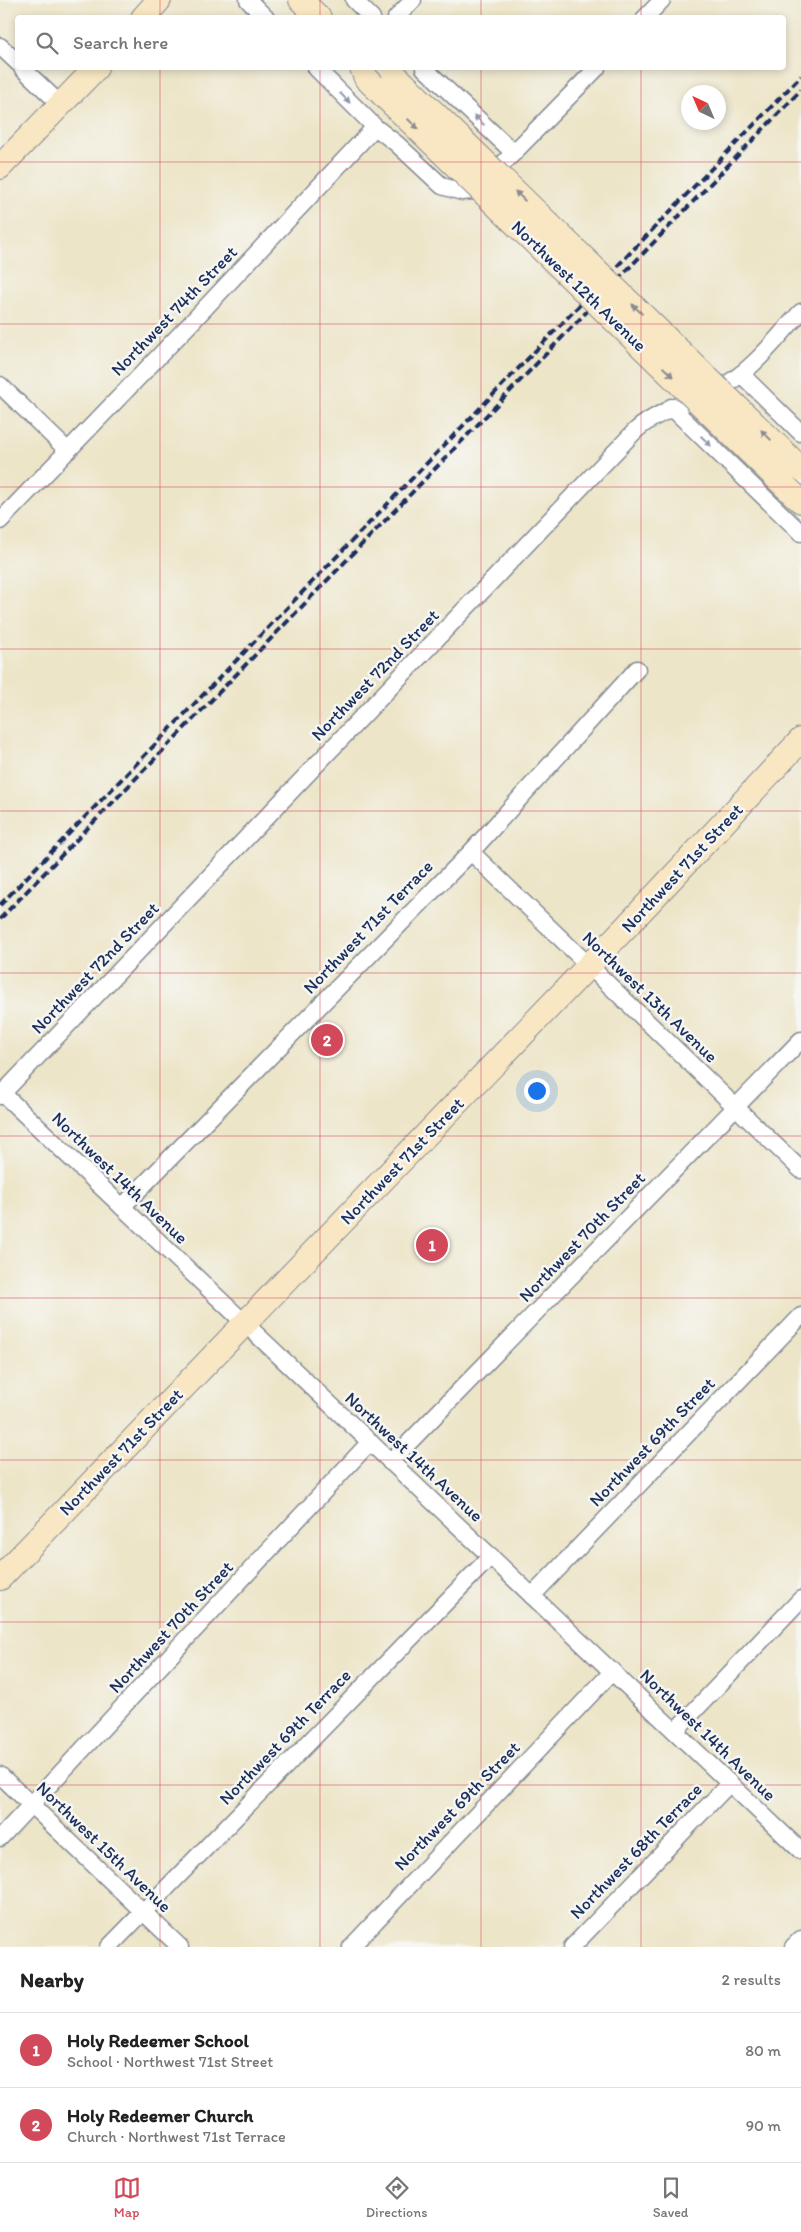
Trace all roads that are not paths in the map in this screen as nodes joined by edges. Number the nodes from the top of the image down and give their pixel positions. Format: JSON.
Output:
{"nodes":[{"id":1,"x":160,"y":0,"type":"edge"},
{"id":2,"x":248,"y":0,"type":"edge"},
{"id":3,"x":301,"y":0,"type":"edge"},
{"id":4,"x":354,"y":0,"type":"edge"},
{"id":5,"x":413,"y":0,"type":"edge"},
{"id":6,"x":662,"y":0,"type":"edge"},
{"id":7,"x":146,"y":15,"type":"edge"},
{"id":8,"x":263,"y":15,"type":"edge"},
{"id":9,"x":316,"y":15,"type":"edge"},
{"id":10,"x":369,"y":15,"type":"edge"},
{"id":11,"x":399,"y":15,"type":"edge"},
{"id":12,"x":648,"y":15,"type":"edge"},
{"id":13,"x":0,"y":46,"type":"edge"},
{"id":14,"x":15,"y":60,"type":"edge"},
{"id":15,"x":24,"y":70,"type":"edge"},
{"id":16,"x":94,"y":70,"type":"edge"},
{"id":17,"x":318,"y":70,"type":"edge"},
{"id":18,"x":363,"y":70,"type":"edge"},
{"id":19,"x":426,"y":70,"type":"edge"},
{"id":20,"x":595,"y":70,"type":"edge"},
{"id":21,"x":387,"y":77,"type":"edge"},
{"id":22,"x":61,"y":105,"type":"junction"},
{"id":23,"x":375,"y":128,"type":"junction"},
{"id":24,"x":514,"y":153,"type":"junction"},
{"id":25,"x":0,"y":167,"type":"edge"},
{"id":26,"x":801,"y":312,"type":"edge"},
{"id":27,"x":741,"y":374,"type":"junction"},
{"id":28,"x":0,"y":385,"type":"edge"},
{"id":29,"x":671,"y":407,"type":"junction"},
{"id":30,"x":801,"y":433,"type":"edge"},
{"id":31,"x":68,"y":451,"type":"junction"},
{"id":32,"x":801,"y":469,"type":"edge"},
{"id":33,"x":795,"y":495,"type":"edge"},
{"id":34,"x":0,"y":521,"type":"edge"},
{"id":35,"x":801,"y":533,"type":"edge"},
{"id":36,"x":637,"y":669,"type":"dead end"},
{"id":37,"x":801,"y":740,"type":"edge"},
{"id":38,"x":471,"y":852,"type":"junction"},
{"id":39,"x":590,"y":965,"type":"junction"},
{"id":40,"x":801,"y":1040,"type":"edge"},
{"id":41,"x":1,"y":1094,"type":"edge"},
{"id":42,"x":736,"y":1109,"type":"junction"},
{"id":43,"x":801,"y":1170,"type":"edge"},
{"id":44,"x":122,"y":1207,"type":"junction"},
{"id":45,"x":801,"y":1316,"type":"edge"},
{"id":46,"x":245,"y":1324,"type":"junction"},
{"id":47,"x":370,"y":1442,"type":"junction"},
{"id":48,"x":390,"y":1462,"type":"junction"},
{"id":49,"x":491,"y":1556,"type":"junction"},
{"id":50,"x":0,"y":1578,"type":"edge"},
{"id":51,"x":532,"y":1596,"type":"junction"},
{"id":52,"x":801,"y":1599,"type":"edge"},
{"id":53,"x":613,"y":1672,"type":"junction"},
{"id":54,"x":675,"y":1732,"type":"junction"},
{"id":55,"x":0,"y":1775,"type":"edge"},
{"id":56,"x":730,"y":1783,"type":"junction"},
{"id":57,"x":32,"y":1806,"type":"junction"},
{"id":58,"x":0,"y":1838,"type":"edge"},
{"id":59,"x":801,"y":1851,"type":"edge"},
{"id":60,"x":143,"y":1912,"type":"junction"},
{"id":61,"x":801,"y":1939,"type":"edge"},
{"id":62,"x":109,"y":1947,"type":"edge"},
{"id":63,"x":180,"y":1947,"type":"edge"},
{"id":64,"x":351,"y":1947,"type":"edge"},
{"id":65,"x":572,"y":1947,"type":"edge"},
{"id":66,"x":793,"y":1947,"type":"edge"}],
"edges":[{"from":1,"to":7,"type":"street"},
{"from":2,"to":8,"type":"street"},
{"from":3,"to":9,"type":"street"},
{"from":4,"to":10,"type":"street"},
{"from":5,"to":11,"type":"street"},
{"from":6,"to":12,"type":"street"},
{"from":13,"to":14,"type":"street"},
{"from":15,"to":22,"type":"street"},
{"from":16,"to":22,"type":"street"},
{"from":17,"to":23,"type":"street","one_way":true},
{"from":18,"to":21,"type":"street","name":"Northwest 12th Avenue"},
{"from":24,"to":19,"type":"street","one_way":true},
{"from":20,"to":24,"type":"street"},
{"from":32,"to":21,"type":"street","name":"Northwest 12th Avenue","one_way":true,"bridge":true},
{"from":21,"to":33,"type":"street","name":"Northwest 12th Avenue","one_way":true,"bridge":true},
{"from":22,"to":25,"type":"street"},
{"from":23,"to":24,"type":"street"},
{"from":23,"to":31,"type":"street","name":"Northwest 74th Street"},
{"from":26,"to":27,"type":"street","name":"Northwest 72nd Street"},
{"from":27,"to":29,"type":"street","name":"Northwest 72nd Street"},
{"from":27,"to":30,"type":"street"},
{"from":28,"to":31,"type":"street"},
{"from":29,"to":35,"type":"street","one_way":true},
{"from":29,"to":41,"type":"street","name":"Northwest 72nd Street"},
{"from":31,"to":34,"type":"street","name":"Northwest 74th Street"},
{"from":36,"to":38,"type":"street","name":"Northwest 71st Terrace"},
{"from":37,"to":39,"type":"street","name":"Northwest 71st Street"},
{"from":38,"to":39,"type":"street","name":"Northwest 13th Avenue"},
{"from":38,"to":44,"type":"street","name":"Northwest 71st Terrace"},
{"from":39,"to":42,"type":"street","name":"Northwest 13th Avenue"},
{"from":39,"to":46,"type":"street","name":"Northwest 71st Street"},
{"from":40,"to":42,"type":"street","name":"Northwest 70th Street"},
{"from":41,"to":44,"type":"street","name":"Northwest 14th Avenue"},
{"from":42,"to":43,"type":"street","name":"Northwest 13th Avenue"},
{"from":42,"to":48,"type":"street","name":"Northwest 70th Street"},
{"from":44,"to":46,"type":"street","name":"Northwest 14th Avenue"},
{"from":45,"to":51,"type":"street","name":"Northwest 69th Street"},
{"from":46,"to":47,"type":"street","name":"Northwest 14th Avenue"},
{"from":46,"to":50,"type":"street","name":"Northwest 71st Street"},
{"from":47,"to":48,"type":"street","name":"Northwest 14th Avenue"},
{"from":47,"to":57,"type":"street","name":"Northwest 70th Street"},
{"from":48,"to":49,"type":"street","name":"Northwest 14th Avenue"},
{"from":49,"to":51,"type":"street","name":"Northwest 14th Avenue"},
{"from":49,"to":60,"type":"street","name":"Northwest 69th Terrace"},
{"from":51,"to":53,"type":"street","name":"Northwest 14th Avenue"},
{"from":52,"to":54,"type":"street"},
{"from":53,"to":54,"type":"street","name":"Northwest 14th Avenue"},
{"from":53,"to":64,"type":"street","name":"Northwest 69th Street"},
{"from":54,"to":56,"type":"street","name":"Northwest 14th Avenue"},
{"from":55,"to":57,"type":"street","name":"Northwest 15th Avenue"},
{"from":56,"to":59,"type":"street","name":"Northwest 14th Avenue"},
{"from":56,"to":65,"type":"street","name":"Northwest 68th Terrace"},
{"from":57,"to":58,"type":"street","name":"Northwest 70th Street"},
{"from":57,"to":60,"type":"street","name":"Northwest 15th Avenue"},
{"from":60,"to":62,"type":"street","name":"Northwest 69th Terrace"},
{"from":60,"to":63,"type":"street","name":"Northwest 15th Avenue"},
{"from":61,"to":66,"type":"street"}]}
